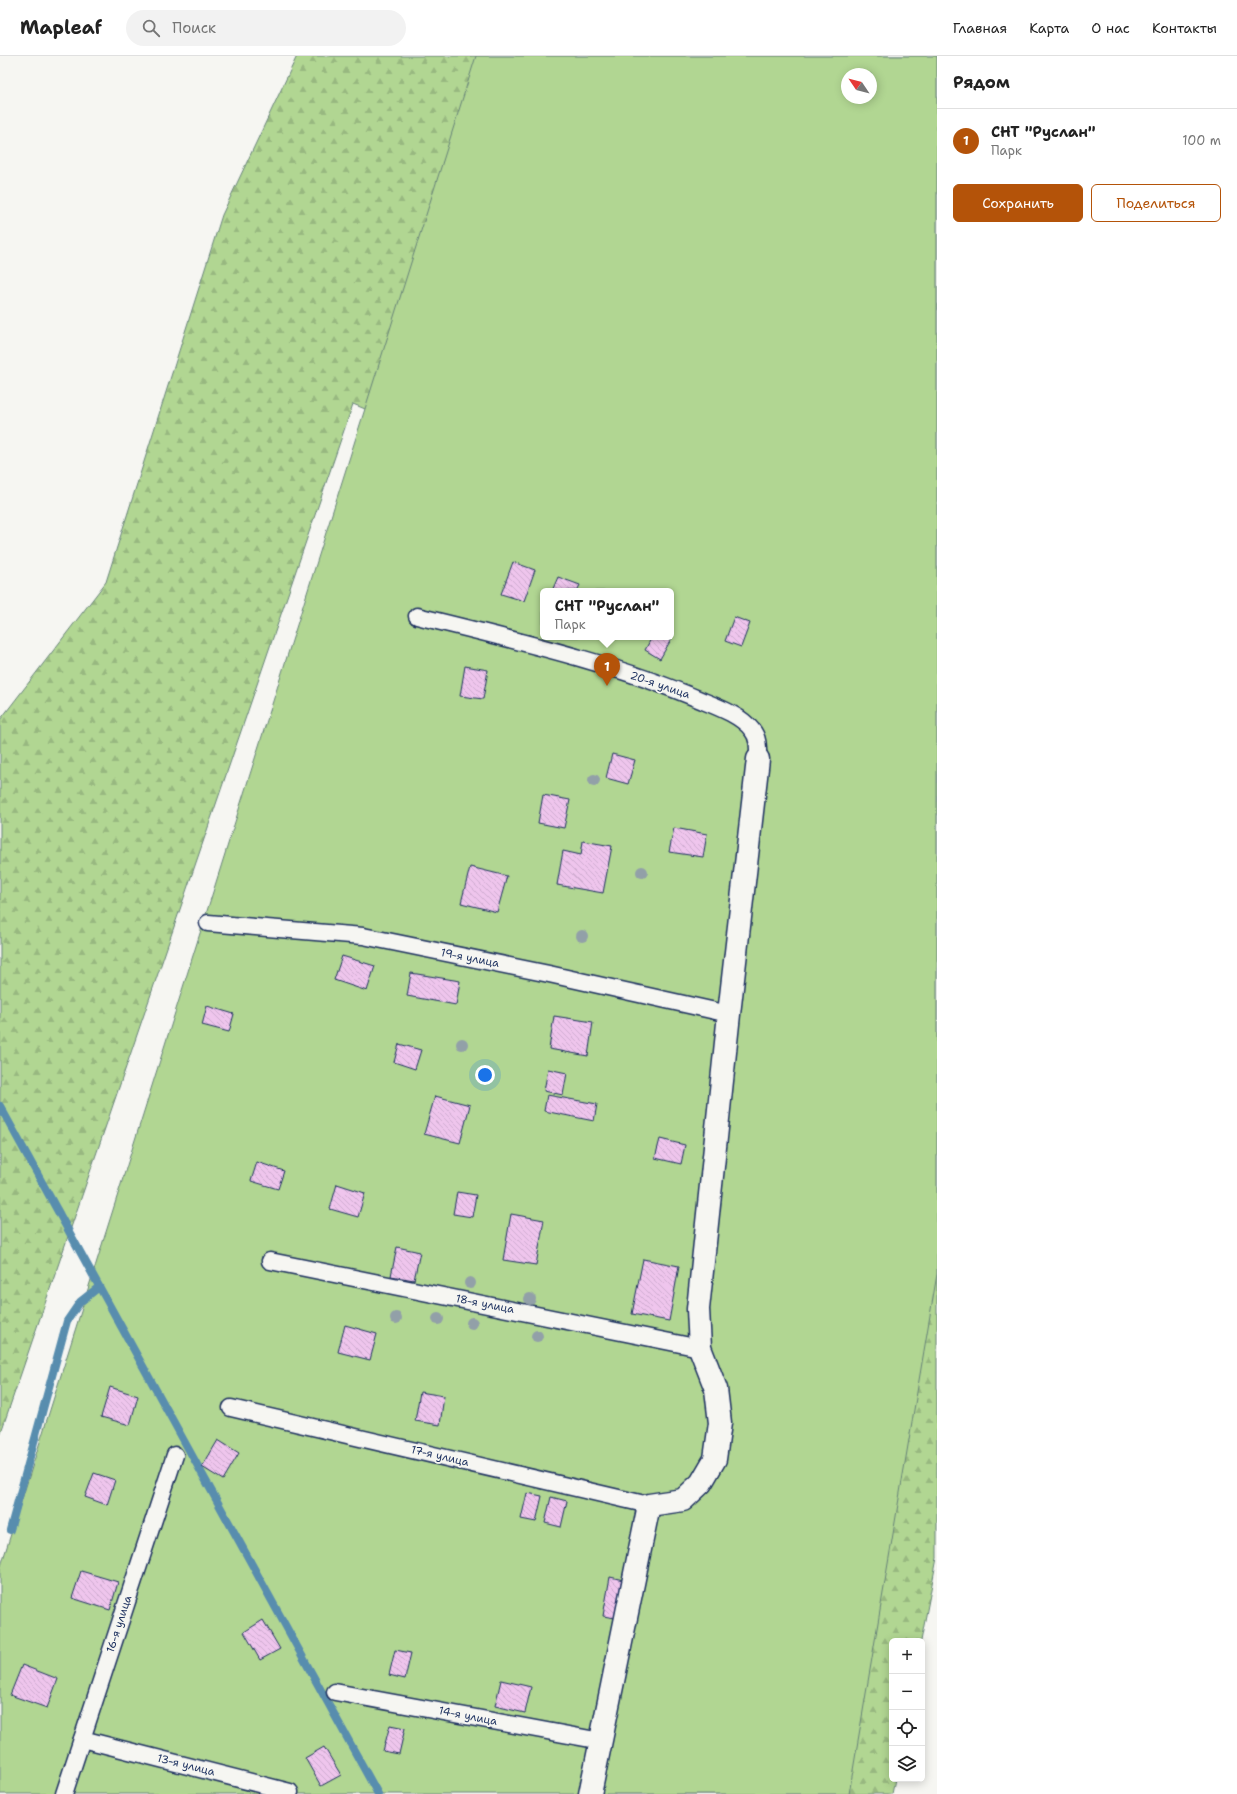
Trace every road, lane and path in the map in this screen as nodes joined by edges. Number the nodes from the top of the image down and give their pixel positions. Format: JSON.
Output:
{"nodes":[{"id":1,"x":417,"y":616,"type":"dead end"},
{"id":2,"x":758,"y":759,"type":"joint"},
{"id":3,"x":208,"y":923,"type":"dead end"},
{"id":4,"x":729,"y":1014,"type":"junction"},
{"id":5,"x":270,"y":1261,"type":"dead end"},
{"id":6,"x":700,"y":1348,"type":"junction"},
{"id":7,"x":231,"y":1408,"type":"dead end"},
{"id":8,"x":174,"y":1454,"type":"dead end"},
{"id":9,"x":649,"y":1505,"type":"junction"},
{"id":10,"x":335,"y":1692,"type":"dead end"},
{"id":11,"x":82,"y":1739,"type":"junction"},
{"id":12,"x":601,"y":1741,"type":"junction"},
{"id":13,"x":290,"y":1792,"type":"dead end"},
{"id":14,"x":64,"y":1794,"type":"edge"},
{"id":15,"x":590,"y":1794,"type":"edge"}],
"edges":[{"from":1,"to":2,"type":"lane","name":"20-я улица"},
{"from":2,"to":4,"type":"street"},
{"from":3,"to":4,"type":"lane","name":"19-я улица"},
{"from":4,"to":6,"type":"street"},
{"from":5,"to":6,"type":"lane","name":"18-я улица"},
{"from":6,"to":9,"type":"street"},
{"from":7,"to":9,"type":"lane","name":"17-я улица"},
{"from":8,"to":11,"type":"lane","name":"16-я улица"},
{"from":9,"to":12,"type":"street"},
{"from":10,"to":12,"type":"lane","name":"14-я улица"},
{"from":11,"to":13,"type":"lane","name":"13-я улица"},
{"from":11,"to":14,"type":"lane","name":"16-я улица"},
{"from":12,"to":15,"type":"street"}]}
